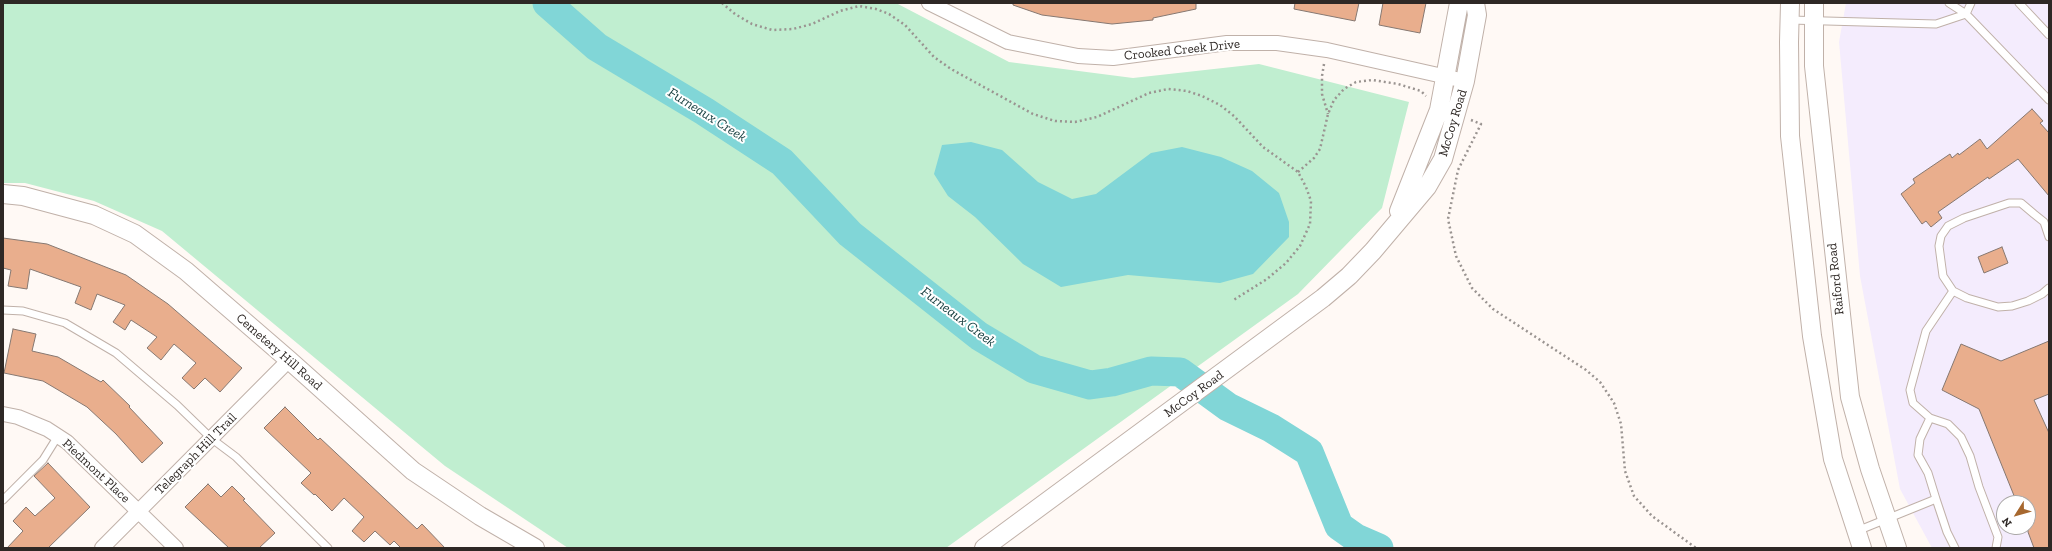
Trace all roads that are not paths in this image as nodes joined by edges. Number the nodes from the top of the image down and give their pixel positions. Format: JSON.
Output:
{"nodes":[{"id":1,"x":929,"y":3,"type":"edge"},
{"id":2,"x":1459,"y":3,"type":"edge"},
{"id":3,"x":1474,"y":3,"type":"edge"},
{"id":4,"x":1814,"y":3,"type":"edge"},
{"id":5,"x":1948,"y":3,"type":"edge"},
{"id":6,"x":1972,"y":3,"type":"edge"},
{"id":7,"x":2019,"y":3,"type":"edge"},
{"id":8,"x":1790,"y":11,"type":"edge"},
{"id":9,"x":1966,"y":14,"type":"junction"},
{"id":10,"x":1814,"y":21,"type":"junction"},
{"id":11,"x":2049,"y":35,"type":"edge"},
{"id":12,"x":1446,"y":77,"type":"junction"},
{"id":13,"x":1465,"y":81,"type":"junction"},
{"id":14,"x":2049,"y":100,"type":"edge"},
{"id":15,"x":3,"y":194,"type":"edge"},
{"id":16,"x":1392,"y":226,"type":"junction"},
{"id":17,"x":2049,"y":236,"type":"edge"},
{"id":18,"x":2049,"y":288,"type":"edge"},
{"id":19,"x":1953,"y":291,"type":"junction"},
{"id":20,"x":3,"y":310,"type":"edge"},
{"id":21,"x":290,"y":360,"type":"junction"},
{"id":22,"x":3,"y":414,"type":"edge"},
{"id":23,"x":1930,"y":418,"type":"junction"},
{"id":24,"x":58,"y":436,"type":"junction"},
{"id":25,"x":212,"y":439,"type":"junction"},
{"id":26,"x":1936,"y":499,"type":"junction"},
{"id":27,"x":3,"y":500,"type":"edge"},
{"id":28,"x":138,"y":510,"type":"junction"},
{"id":29,"x":1887,"y":519,"type":"junction"},
{"id":30,"x":1859,"y":540,"type":"edge"},
{"id":31,"x":102,"y":548,"type":"edge"},
{"id":32,"x":176,"y":548,"type":"edge"},
{"id":33,"x":328,"y":548,"type":"edge"},
{"id":34,"x":535,"y":548,"type":"edge"},
{"id":35,"x":984,"y":548,"type":"edge"},
{"id":36,"x":1897,"y":548,"type":"edge"},
{"id":37,"x":1955,"y":548,"type":"edge"},
{"id":38,"x":1996,"y":548,"type":"edge"}],
"edges":[{"from":1,"to":12,"type":"street","name":"Crooked Creek Drive"},
{"from":2,"to":12,"type":"street","name":"McCoy Road"},
{"from":3,"to":13,"type":"street","name":"McCoy Road"},
{"from":4,"to":10,"type":"street","name":"Raiford Road"},
{"from":5,"to":9,"type":"lane"},
{"from":6,"to":9,"type":"lane"},
{"from":7,"to":11,"type":"lane"},
{"from":8,"to":10,"type":"lane"},
{"from":8,"to":30,"type":"street"},
{"from":9,"to":10,"type":"lane"},
{"from":9,"to":14,"type":"lane"},
{"from":10,"to":29,"type":"street","name":"Raiford Road"},
{"from":12,"to":13,"type":"street","name":"Crooked Creek Drive"},
{"from":12,"to":16,"type":"street","name":"McCoy Road"},
{"from":13,"to":16,"type":"street","name":"McCoy Road"},
{"from":15,"to":21,"type":"street","name":"Cemetery Hill Road"},
{"from":16,"to":35,"type":"street","name":"McCoy Road"},
{"from":17,"to":19,"type":"lane"},
{"from":18,"to":19,"type":"lane"},
{"from":19,"to":23,"type":"lane"},
{"from":20,"to":25,"type":"lane"},
{"from":21,"to":25,"type":"street","name":"Telegraph Hill Trail"},
{"from":21,"to":34,"type":"street","name":"Cemetery Hill Road"},
{"from":22,"to":24,"type":"street","name":"Piedmont Place"},
{"from":23,"to":26,"type":"lane"},
{"from":23,"to":38,"type":"lane"},
{"from":24,"to":27,"type":"lane"},
{"from":24,"to":28,"type":"street","name":"Piedmont Place"},
{"from":25,"to":28,"type":"street","name":"Telegraph Hill Trail"},
{"from":25,"to":33,"type":"lane"},
{"from":26,"to":29,"type":"lane"},
{"from":26,"to":37,"type":"lane"},
{"from":28,"to":31,"type":"street","name":"Telegraph Hill Trail"},
{"from":28,"to":32,"type":"street","name":"Piedmont Place"},
{"from":29,"to":30,"type":"lane"},
{"from":29,"to":36,"type":"street","name":"Raiford Road"}]}
